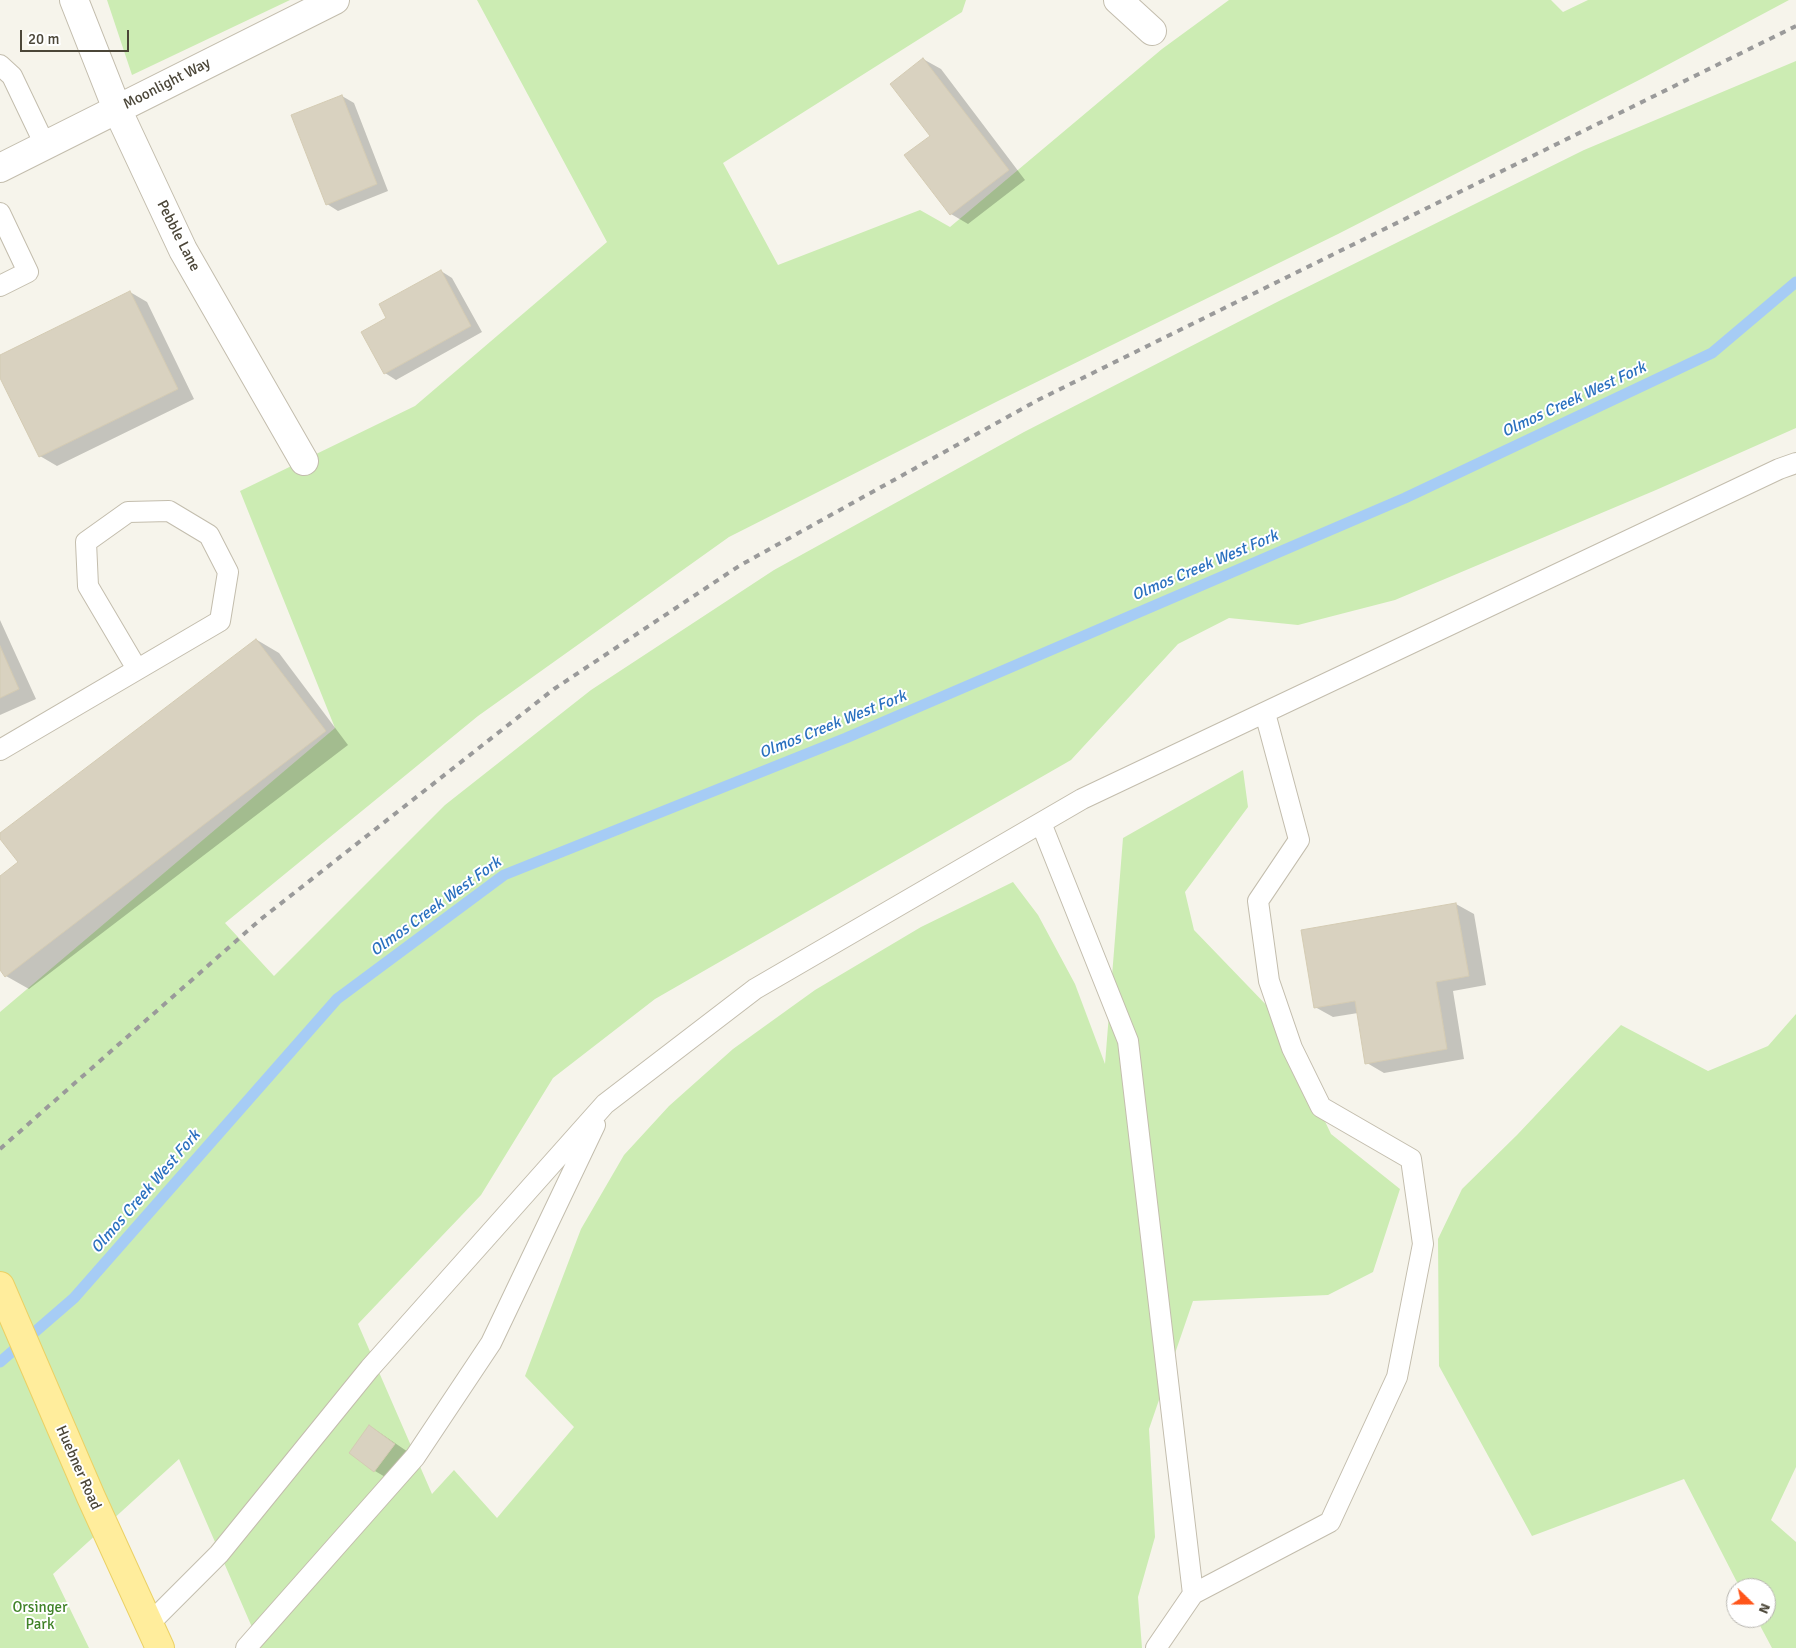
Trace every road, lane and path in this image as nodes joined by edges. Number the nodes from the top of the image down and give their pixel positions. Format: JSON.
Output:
{"nodes":[{"id":1,"x":74,"y":0,"type":"edge"},
{"id":2,"x":335,"y":0,"type":"edge"},
{"id":3,"x":1118,"y":0,"type":"edge"},
{"id":4,"x":1152,"y":31,"type":"dead end"},
{"id":5,"x":0,"y":65,"type":"edge"},
{"id":6,"x":117,"y":109,"type":"junction"},
{"id":7,"x":45,"y":146,"type":"junction"},
{"id":8,"x":0,"y":168,"type":"edge"},
{"id":9,"x":0,"y":213,"type":"edge"},
{"id":10,"x":0,"y":286,"type":"edge"},
{"id":11,"x":304,"y":460,"type":"dead end"},
{"id":12,"x":1796,"y":463,"type":"edge"},
{"id":13,"x":137,"y":669,"type":"junction"},
{"id":14,"x":1265,"y":713,"type":"junction"},
{"id":15,"x":0,"y":750,"type":"edge"},
{"id":16,"x":1041,"y":823,"type":"junction"},
{"id":17,"x":606,"y":1104,"type":"junction"},
{"id":18,"x":0,"y":1286,"type":"edge"},
{"id":19,"x":1194,"y":1594,"type":"junction"},
{"id":20,"x":149,"y":1624,"type":"junction"},
{"id":21,"x":160,"y":1648,"type":"edge"},
{"id":22,"x":246,"y":1648,"type":"edge"},
{"id":23,"x":1156,"y":1648,"type":"edge"}],
"edges":[{"from":1,"to":6,"type":"street","name":"Pebble Lane"},
{"from":2,"to":6,"type":"street","name":"Moonlight Way"},
{"from":3,"to":4,"type":"street"},
{"from":5,"to":7,"type":"lane"},
{"from":6,"to":7,"type":"street","name":"Moonlight Way"},
{"from":6,"to":11,"type":"street","name":"Pebble Lane"},
{"from":7,"to":8,"type":"street","name":"Moonlight Way"},
{"from":9,"to":10,"type":"lane"},
{"from":12,"to":14,"type":"lane"},
{"from":13,"to":13,"type":"lane"},
{"from":13,"to":15,"type":"lane"},
{"from":14,"to":16,"type":"lane"},
{"from":14,"to":19,"type":"lane"},
{"from":16,"to":17,"type":"lane"},
{"from":16,"to":19,"type":"lane"},
{"from":17,"to":20,"type":"lane"},
{"from":17,"to":22,"type":"lane"},
{"from":18,"to":20,"type":"main road","name":"Huebner Road"},
{"from":19,"to":23,"type":"lane"},
{"from":20,"to":21,"type":"main road","name":"Huebner Road"}]}
